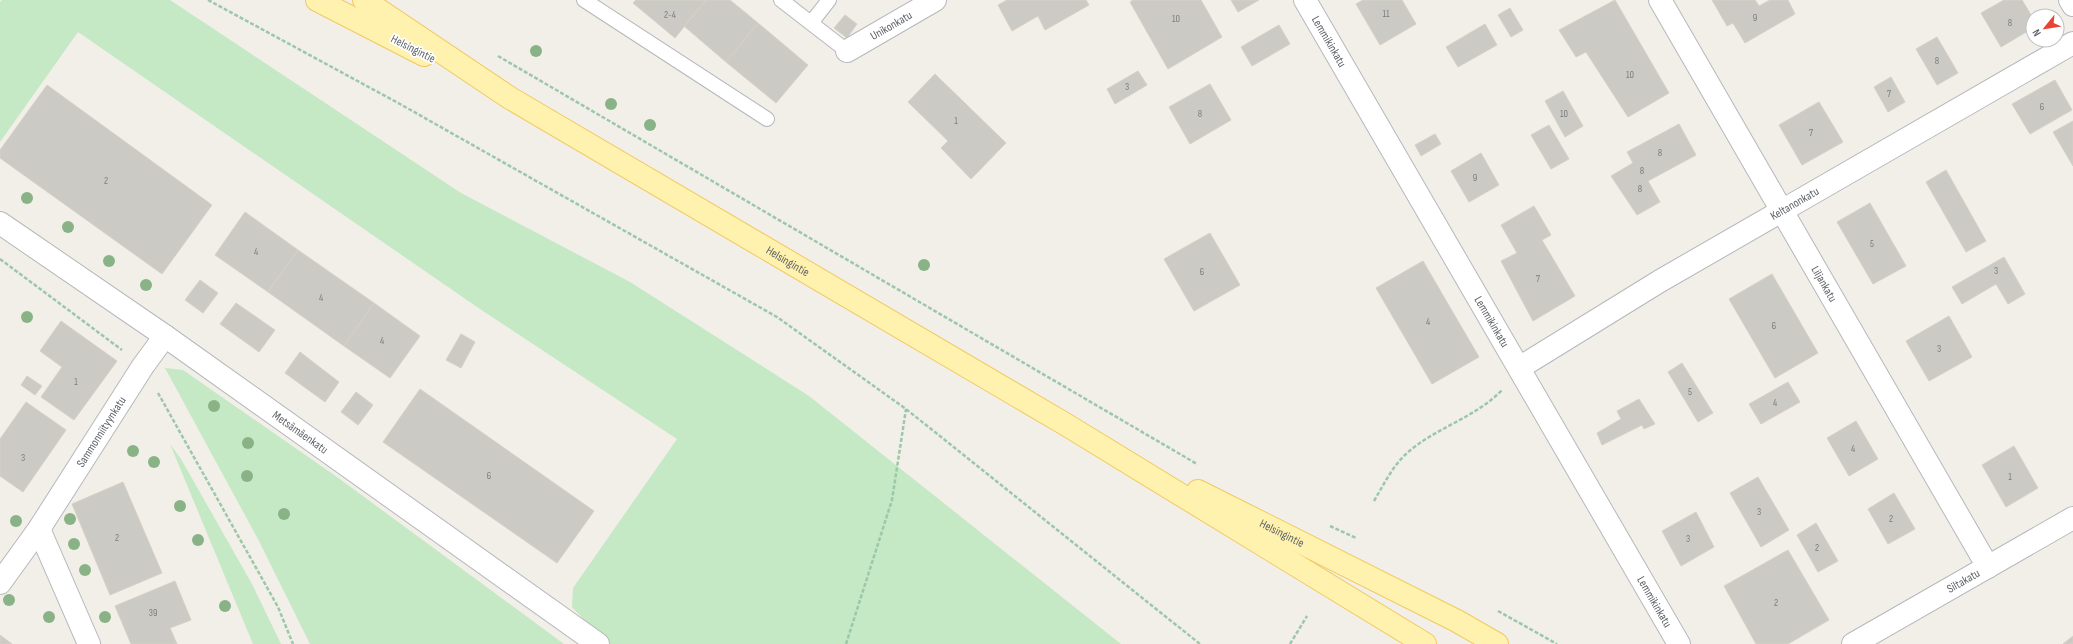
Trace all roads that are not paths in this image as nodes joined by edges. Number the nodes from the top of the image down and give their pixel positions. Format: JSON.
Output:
{"nodes":[{"id":1,"x":317,"y":0,"type":"edge"},
{"id":2,"x":364,"y":0,"type":"edge"},
{"id":3,"x":584,"y":0,"type":"edge"},
{"id":4,"x":781,"y":0,"type":"edge"},
{"id":5,"x":829,"y":0,"type":"edge"},
{"id":6,"x":935,"y":0,"type":"edge"},
{"id":7,"x":1305,"y":0,"type":"edge"},
{"id":8,"x":1660,"y":0,"type":"edge"},
{"id":9,"x":2070,"y":0,"type":"edge"},
{"id":10,"x":2073,"y":5,"type":"edge"},
{"id":11,"x":811,"y":23,"type":"junction"},
{"id":12,"x":2073,"y":43,"type":"edge"},
{"id":13,"x":847,"y":51,"type":"joint"},
{"id":14,"x":510,"y":98,"type":"junction"},
{"id":15,"x":767,"y":119,"type":"dead end"},
{"id":16,"x":1781,"y":212,"type":"junction"},
{"id":17,"x":0,"y":223,"type":"edge"},
{"id":18,"x":165,"y":336,"type":"junction"},
{"id":19,"x":1519,"y":368,"type":"junction"},
{"id":20,"x":1065,"y":424,"type":"junction"},
{"id":21,"x":2073,"y":518,"type":"edge"},
{"id":22,"x":39,"y":529,"type":"junction"},
{"id":23,"x":1988,"y":567,"type":"junction"},
{"id":24,"x":0,"y":583,"type":"edge"},
{"id":25,"x":89,"y":644,"type":"edge"},
{"id":26,"x":598,"y":644,"type":"edge"},
{"id":27,"x":1425,"y":644,"type":"edge"},
{"id":28,"x":1498,"y":644,"type":"edge"},
{"id":29,"x":1679,"y":644,"type":"edge"},
{"id":30,"x":1854,"y":644,"type":"edge"}],
"edges":[{"from":1,"to":14,"type":"main road","name":"Helsingintie"},
{"from":2,"to":14,"type":"main road","name":"Helsingintie"},
{"from":3,"to":15,"type":"lane"},
{"from":4,"to":11,"type":"lane"},
{"from":5,"to":11,"type":"lane"},
{"from":6,"to":13,"type":"street","name":"Unikonkatu"},
{"from":7,"to":19,"type":"street","name":"Lemmikinkatu"},
{"from":8,"to":16,"type":"street","name":"Liljankatu"},
{"from":9,"to":10,"type":"street"},
{"from":11,"to":13,"type":"lane"},
{"from":12,"to":16,"type":"street","name":"Keltanonkatu"},
{"from":14,"to":20,"type":"main road","name":"Helsingintie"},
{"from":16,"to":19,"type":"street","name":"Keltanonkatu"},
{"from":16,"to":23,"type":"street","name":"Liljankatu"},
{"from":17,"to":18,"type":"street","name":"Metsämäenkatu"},
{"from":18,"to":22,"type":"street","name":"Sammonniityynkatu"},
{"from":18,"to":26,"type":"street","name":"Metsämäenkatu"},
{"from":19,"to":29,"type":"street","name":"Lemmikinkatu"},
{"from":20,"to":27,"type":"main road","name":"Helsingintie"},
{"from":20,"to":28,"type":"main road","name":"Helsingintie"},
{"from":21,"to":23,"type":"street","name":"Siltakatu"},
{"from":22,"to":24,"type":"street","name":"Sammonniityynkatu"},
{"from":22,"to":25,"type":"street"},
{"from":23,"to":30,"type":"street","name":"Siltakatu"}]}
